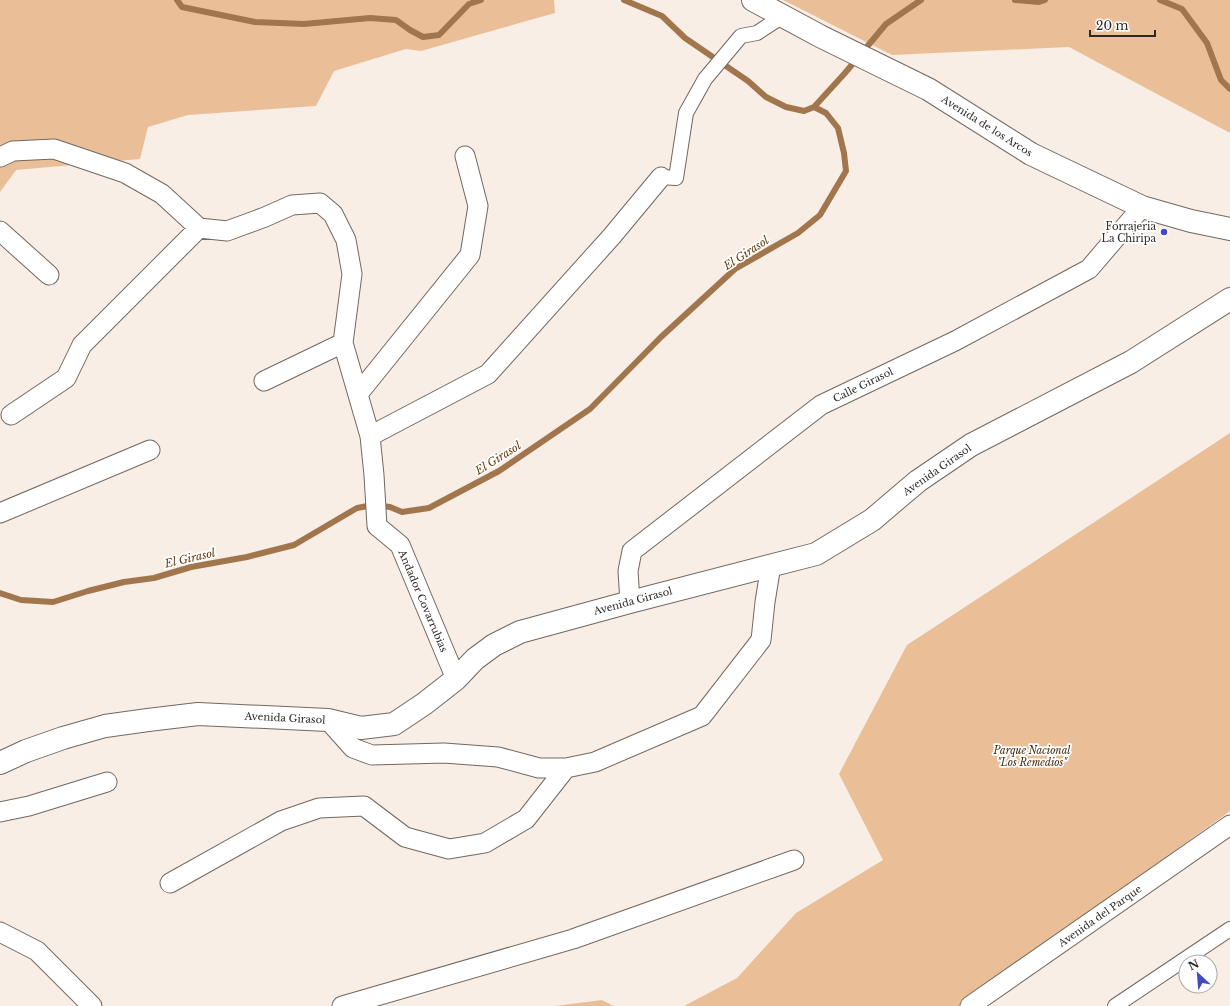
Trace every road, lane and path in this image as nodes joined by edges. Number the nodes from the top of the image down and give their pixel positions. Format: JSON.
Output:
{"nodes":[{"id":1,"x":753,"y":0,"type":"edge"},
{"id":2,"x":783,"y":16,"type":"junction"},
{"id":3,"x":465,"y":156,"type":"dead end"},
{"id":4,"x":0,"y":157,"type":"edge"},
{"id":5,"x":661,"y":177,"type":"joint"},
{"id":6,"x":1142,"y":207,"type":"junction"},
{"id":7,"x":199,"y":228,"type":"junction"},
{"id":8,"x":1230,"y":229,"type":"edge"},
{"id":9,"x":0,"y":231,"type":"edge"},
{"id":10,"x":49,"y":275,"type":"dead end"},
{"id":11,"x":1230,"y":298,"type":"edge"},
{"id":12,"x":344,"y":343,"type":"junction"},
{"id":13,"x":264,"y":381,"type":"dead end"},
{"id":14,"x":358,"y":394,"type":"junction"},
{"id":15,"x":11,"y":415,"type":"dead end"},
{"id":16,"x":370,"y":436,"type":"junction"},
{"id":17,"x":150,"y":450,"type":"dead end"},
{"id":18,"x":0,"y":513,"type":"edge"},
{"id":19,"x":771,"y":565,"type":"junction"},
{"id":20,"x":630,"y":602,"type":"junction"},
{"id":21,"x":456,"y":679,"type":"junction"},
{"id":22,"x":328,"y":720,"type":"junction"},
{"id":23,"x":0,"y":763,"type":"edge"},
{"id":24,"x":566,"y":768,"type":"junction"},
{"id":25,"x":107,"y":782,"type":"dead end"},
{"id":26,"x":0,"y":812,"type":"edge"},
{"id":27,"x":1230,"y":825,"type":"edge"},
{"id":28,"x":794,"y":860,"type":"dead end"},
{"id":29,"x":170,"y":883,"type":"dead end"},
{"id":30,"x":1230,"y":929,"type":"edge"},
{"id":31,"x":0,"y":932,"type":"edge"},
{"id":32,"x":92,"y":1006,"type":"edge"},
{"id":33,"x":342,"y":1006,"type":"edge"},
{"id":34,"x":970,"y":1006,"type":"edge"},
{"id":35,"x":1115,"y":1006,"type":"edge"}],
"edges":[{"from":1,"to":2,"type":"street","name":"Avenida de los Arcos"},
{"from":2,"to":5,"type":"street"},
{"from":2,"to":6,"type":"street","name":"Avenida de los Arcos"},
{"from":3,"to":14,"type":"street"},
{"from":4,"to":7,"type":"street"},
{"from":5,"to":16,"type":"street"},
{"from":6,"to":8,"type":"street","name":"Avenida de los Arcos"},
{"from":6,"to":20,"type":"street","name":"Calle Girasol"},
{"from":7,"to":12,"type":"street"},
{"from":7,"to":15,"type":"street"},
{"from":9,"to":10,"type":"street"},
{"from":11,"to":19,"type":"street","name":"Avenida Girasol"},
{"from":12,"to":13,"type":"street"},
{"from":12,"to":14,"type":"street","name":"Andador Covarrubias"},
{"from":14,"to":16,"type":"street","name":"Andador Covarrubias"},
{"from":16,"to":21,"type":"street","name":"Andador Covarrubias"},
{"from":17,"to":18,"type":"street"},
{"from":19,"to":20,"type":"street","name":"Avenida Girasol"},
{"from":19,"to":24,"type":"street"},
{"from":20,"to":21,"type":"street","name":"Avenida Girasol"},
{"from":21,"to":22,"type":"street","name":"Avenida Girasol"},
{"from":22,"to":23,"type":"street","name":"Avenida Girasol"},
{"from":22,"to":24,"type":"street"},
{"from":24,"to":29,"type":"street"},
{"from":25,"to":26,"type":"street"},
{"from":27,"to":34,"type":"street","name":"Avenida del Parque"},
{"from":28,"to":33,"type":"street"},
{"from":30,"to":35,"type":"street"},
{"from":31,"to":32,"type":"street"}]}
